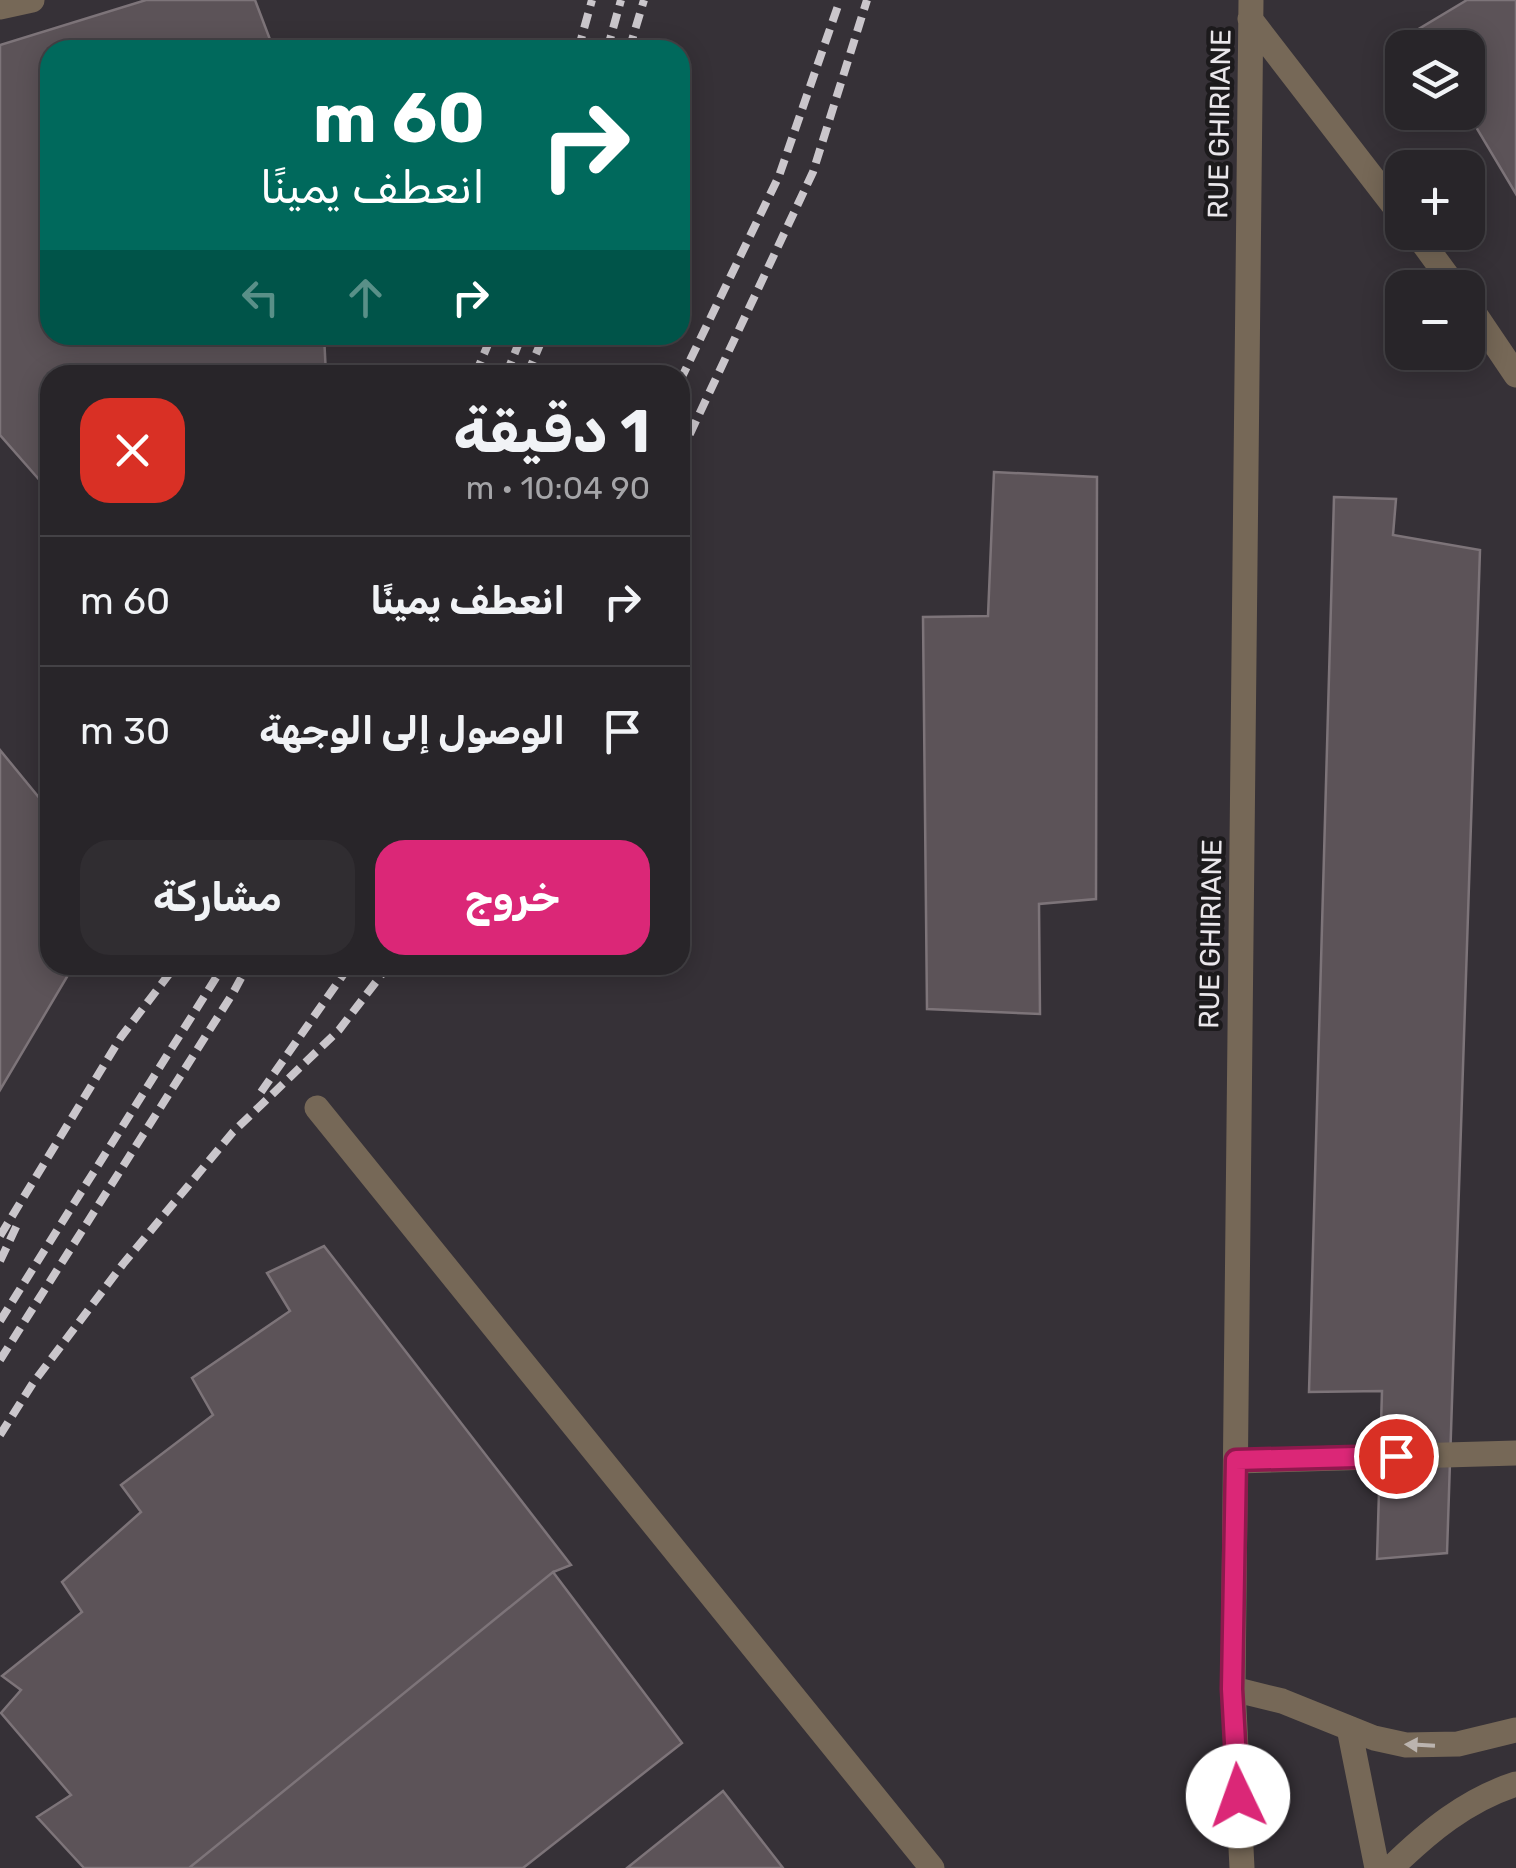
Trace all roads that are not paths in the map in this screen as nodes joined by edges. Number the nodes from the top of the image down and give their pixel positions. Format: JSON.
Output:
{"nodes":[{"id":1,"x":32,"y":0,"type":"edge"},
{"id":2,"x":0,"y":8,"type":"edge"},
{"id":3,"x":1250,"y":9,"type":"edge"},
{"id":4,"x":1385,"y":193,"type":"edge"},
{"id":5,"x":1485,"y":329,"type":"edge"},
{"id":6,"x":1516,"y":374,"type":"edge"},
{"id":7,"x":317,"y":1108,"type":"dead end"},
{"id":8,"x":1516,"y":1453,"type":"edge"},
{"id":9,"x":1236,"y":1460,"type":"junction"},
{"id":10,"x":1232,"y":1689,"type":"junction"},
{"id":11,"x":1349,"y":1728,"type":"junction"},
{"id":12,"x":1516,"y":1730,"type":"edge"},
{"id":13,"x":1516,"y":1784,"type":"edge"},
{"id":14,"x":932,"y":1868,"type":"edge"},
{"id":15,"x":1242,"y":1868,"type":"edge"},
{"id":16,"x":1376,"y":1868,"type":"edge"},
{"id":17,"x":1391,"y":1868,"type":"edge"}],
"edges":[{"from":1,"to":2,"type":"street"},
{"from":3,"to":4,"type":"street"},
{"from":3,"to":9,"type":"street","name":"RUE GHIRIANE"},
{"from":5,"to":6,"type":"street"},
{"from":7,"to":14,"type":"street"},
{"from":8,"to":9,"type":"street"},
{"from":9,"to":10,"type":"street","name":"RUE GHIRIANE"},
{"from":10,"to":11,"type":"street"},
{"from":10,"to":15,"type":"street","name":"RUE GHIRIANE"},
{"from":12,"to":11,"type":"street","one_way":true},
{"from":11,"to":16,"type":"street"},
{"from":13,"to":17,"type":"street"}]}
